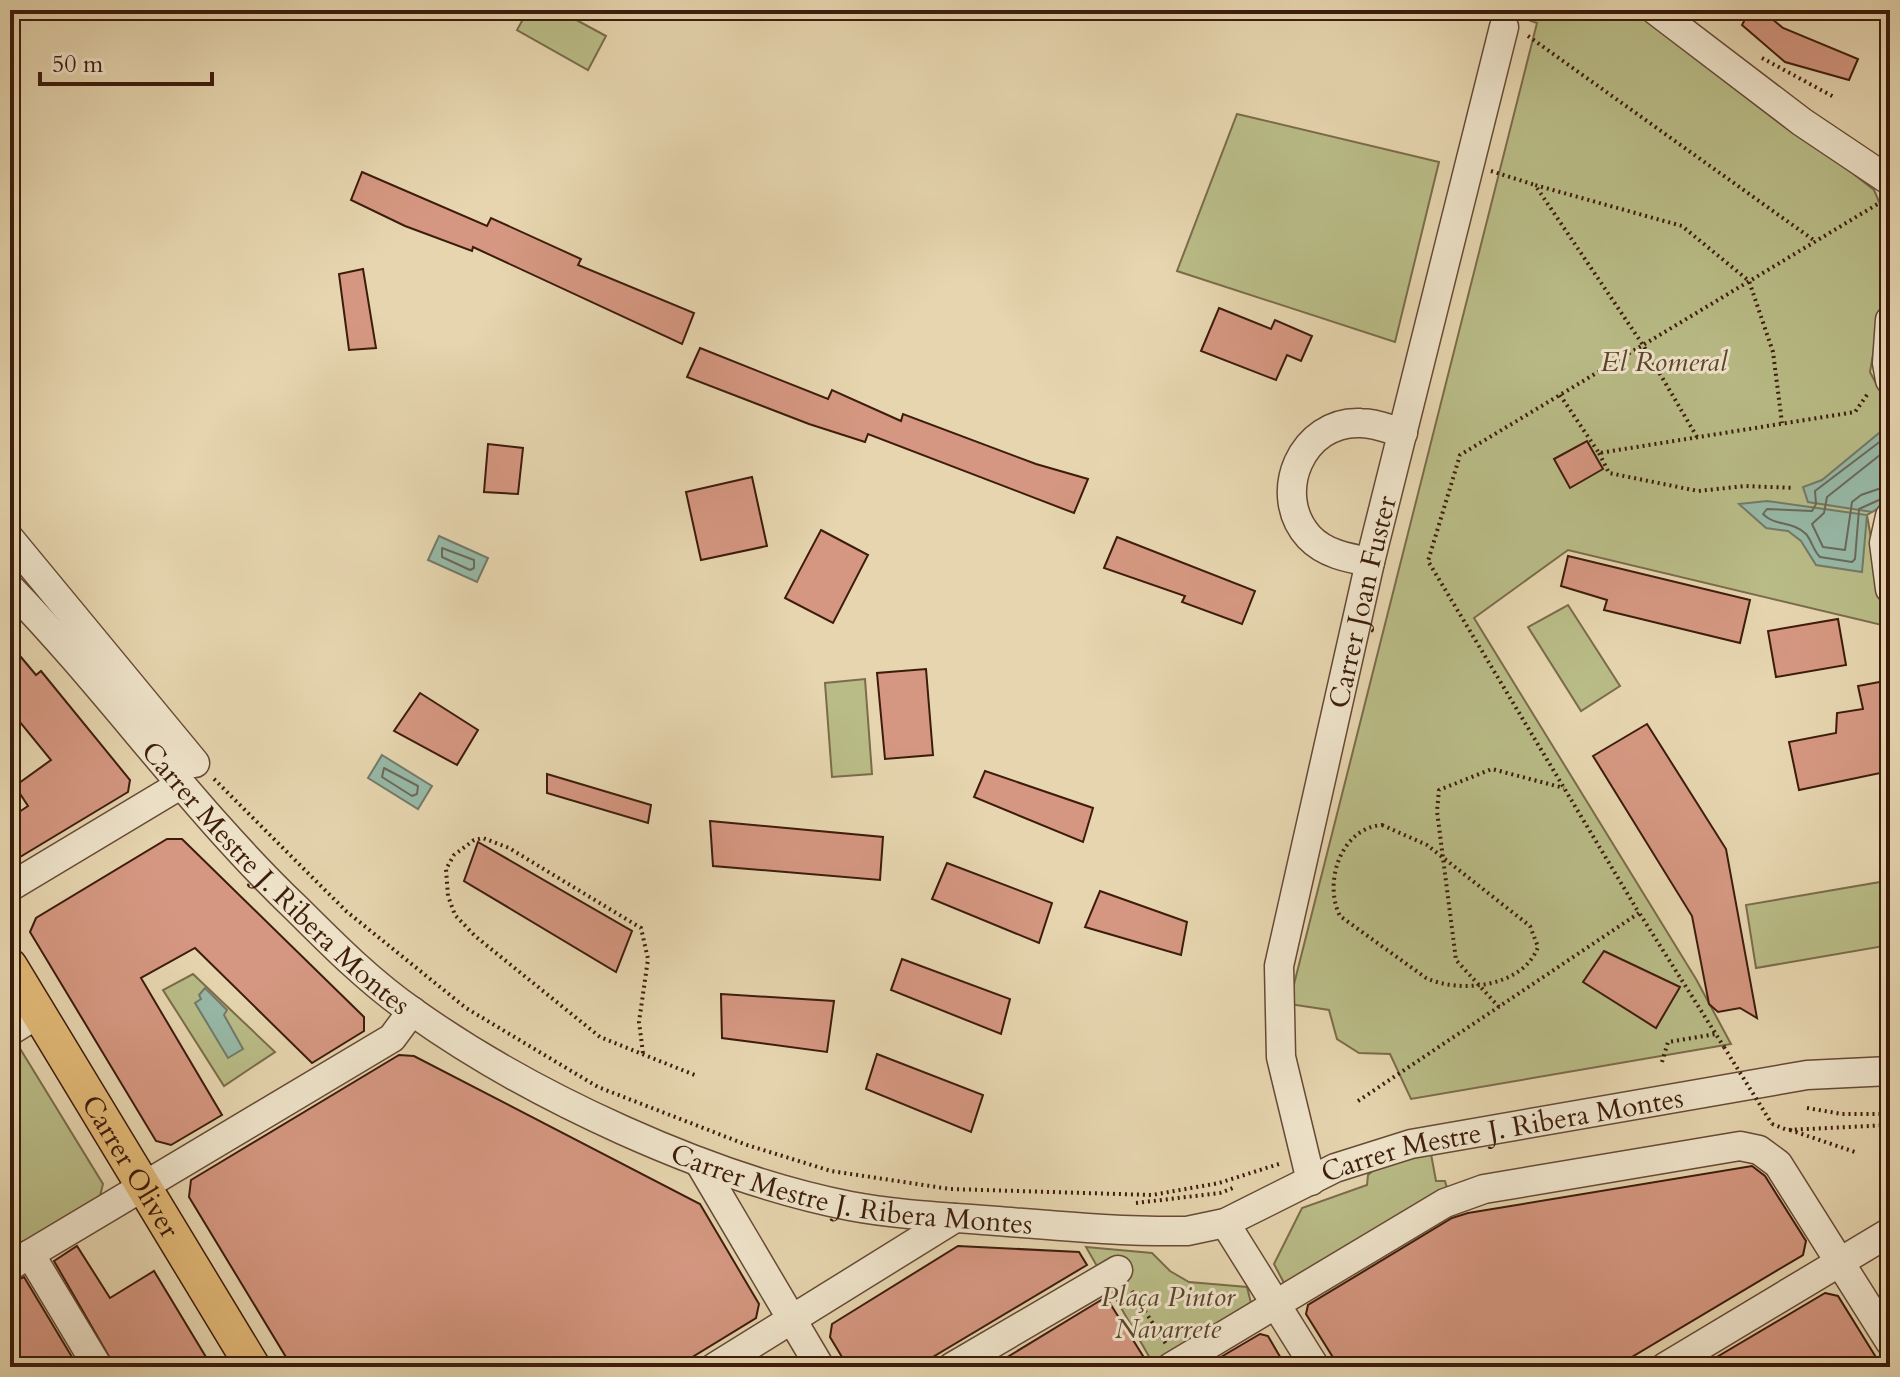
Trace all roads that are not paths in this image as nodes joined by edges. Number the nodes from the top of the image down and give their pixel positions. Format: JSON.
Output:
{"nodes":[{"id":1,"x":1655,"y":10,"type":"edge"},
{"id":2,"x":1504,"y":27,"type":"road end"},
{"id":3,"x":1890,"y":181,"type":"edge"},
{"id":4,"x":1890,"y":320,"type":"edge"},
{"id":5,"x":1889,"y":374,"type":"edge"},
{"id":6,"x":1403,"y":433,"type":"junction"},
{"id":7,"x":1890,"y":516,"type":"edge"},
{"id":8,"x":10,"y":539,"type":"edge"},
{"id":9,"x":1370,"y":562,"type":"junction"},
{"id":10,"x":10,"y":588,"type":"edge"},
{"id":11,"x":1890,"y":589,"type":"edge"},
{"id":12,"x":188,"y":774,"type":"junction"},
{"id":13,"x":10,"y":887,"type":"edge"},
{"id":14,"x":10,"y":966,"type":"edge"},
{"id":15,"x":412,"y":1011,"type":"junction"},
{"id":16,"x":24,"y":1022,"type":"edge"},
{"id":17,"x":1890,"y":1071,"type":"edge"},
{"id":18,"x":699,"y":1162,"type":"junction"},
{"id":19,"x":1303,"y":1167,"type":"junction"},
{"id":20,"x":143,"y":1184,"type":"junction"},
{"id":21,"x":955,"y":1218,"type":"junction"},
{"id":22,"x":1225,"y":1223,"type":"junction"},
{"id":23,"x":1890,"y":1232,"type":"edge"},
{"id":24,"x":20,"y":1260,"type":"edge"},
{"id":25,"x":1839,"y":1262,"type":"junction"},
{"id":26,"x":1118,"y":1270,"type":"road end"},
{"id":27,"x":1276,"y":1303,"type":"junction"},
{"id":28,"x":792,"y":1321,"type":"junction"},
{"id":29,"x":1890,"y":1342,"type":"edge"},
{"id":30,"x":1177,"y":1366,"type":"edge"},
{"id":31,"x":98,"y":1367,"type":"edge"},
{"id":32,"x":253,"y":1367,"type":"edge"},
{"id":33,"x":715,"y":1367,"type":"edge"},
{"id":34,"x":820,"y":1367,"type":"edge"},
{"id":35,"x":952,"y":1367,"type":"edge"},
{"id":36,"x":1315,"y":1367,"type":"edge"},
{"id":37,"x":1665,"y":1367,"type":"edge"}],
"edges":[{"from":1,"to":3,"type":"street"},
{"from":2,"to":6,"type":"street","name":"Carrer Joan Fuster"},
{"from":4,"to":5,"type":"street"},
{"from":6,"to":9,"type":"street","name":"Carrer Joan Fuster"},
{"from":6,"to":9,"type":"street"},
{"from":7,"to":11,"type":"street"},
{"from":8,"to":12,"type":"street"},
{"from":9,"to":19,"type":"street","name":"Carrer Joan Fuster"},
{"from":10,"to":12,"type":"street","name":"Carrer Mestre J. Ribera Montes"},
{"from":12,"to":13,"type":"street"},
{"from":12,"to":15,"type":"street","name":"Carrer Mestre J. Ribera Montes"},
{"from":14,"to":16,"type":"main road","name":"Carrer Oliver"},
{"from":15,"to":18,"type":"street","name":"Carrer Mestre J. Ribera Montes"},
{"from":15,"to":20,"type":"street"},
{"from":16,"to":20,"type":"main road","name":"Carrer Oliver"},
{"from":17,"to":19,"type":"street","name":"Carrer Mestre J. Ribera Montes"},
{"from":18,"to":21,"type":"street","name":"Carrer Mestre J. Ribera Montes"},
{"from":18,"to":28,"type":"street"},
{"from":19,"to":22,"type":"street","name":"Carrer Mestre J. Ribera Montes"},
{"from":20,"to":24,"type":"street"},
{"from":20,"to":32,"type":"main road","name":"Carrer Oliver"},
{"from":21,"to":22,"type":"street","name":"Carrer Mestre J. Ribera Montes"},
{"from":21,"to":28,"type":"street"},
{"from":22,"to":27,"type":"street"},
{"from":23,"to":25,"type":"street"},
{"from":24,"to":31,"type":"street"},
{"from":25,"to":27,"type":"street","name":"Carrer Mestre J. Ribera Montes"},
{"from":25,"to":29,"type":"street"},
{"from":25,"to":37,"type":"street"},
{"from":26,"to":35,"type":"street"},
{"from":27,"to":30,"type":"street","name":"Carrer Mestre J. Ribera Montes"},
{"from":27,"to":36,"type":"street"},
{"from":28,"to":33,"type":"street"},
{"from":28,"to":34,"type":"street"}]}
